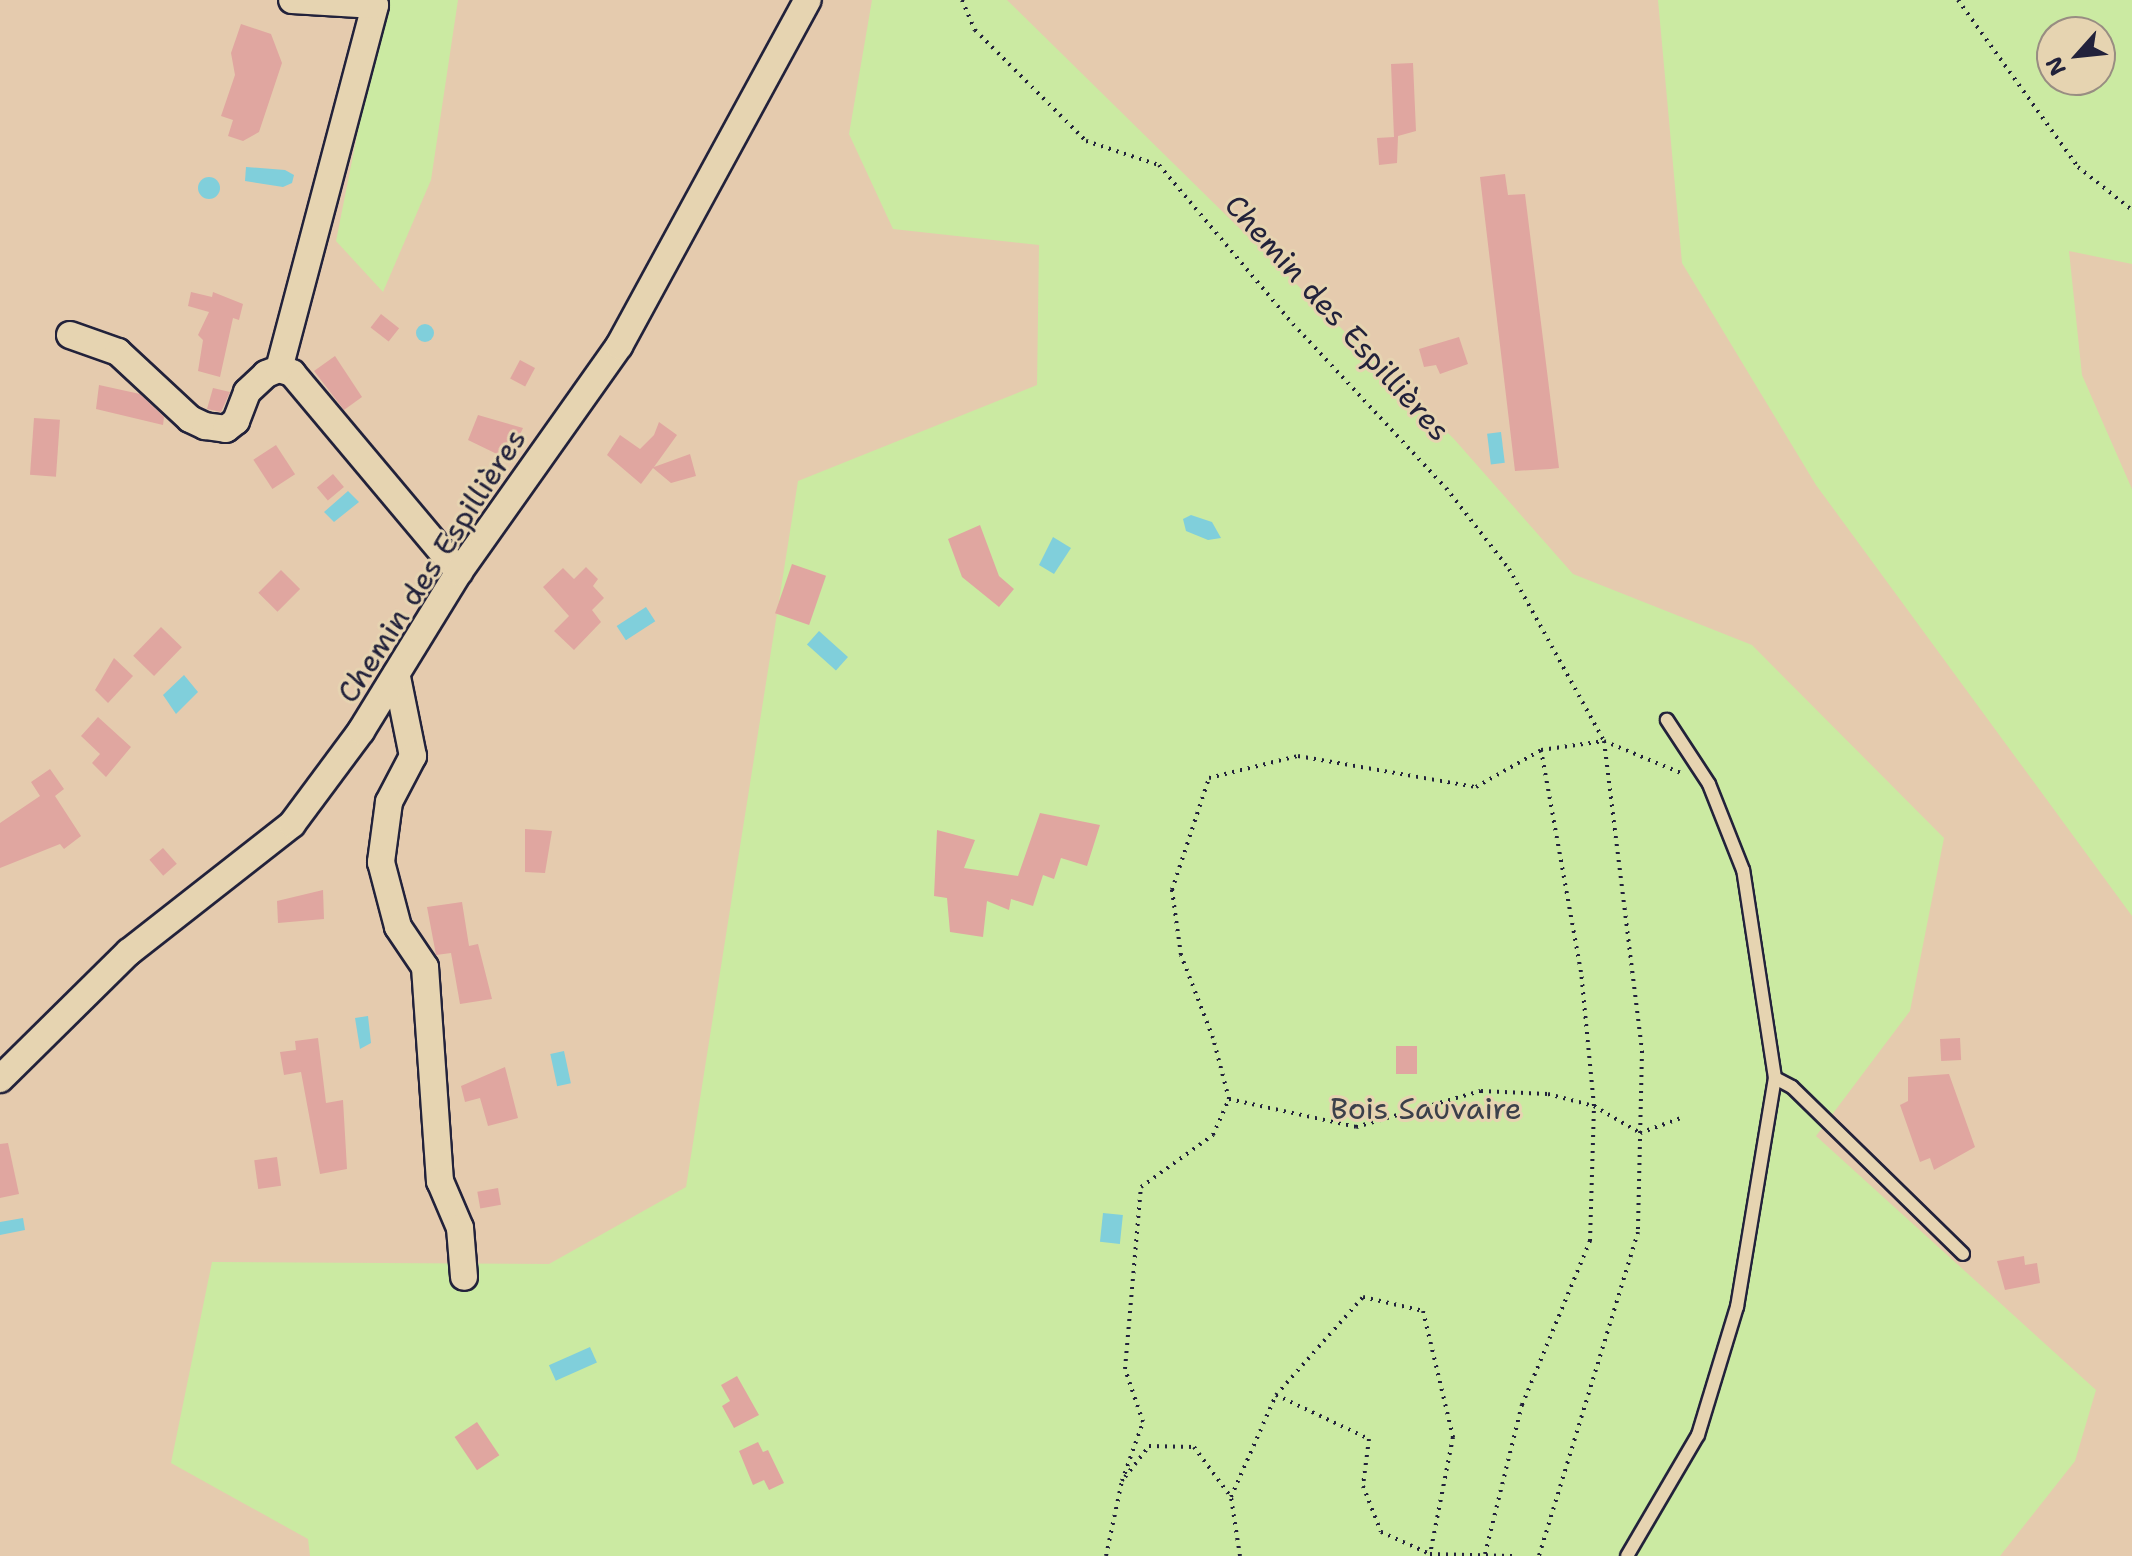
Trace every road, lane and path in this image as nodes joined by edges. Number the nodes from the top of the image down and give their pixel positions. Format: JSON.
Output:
{"nodes":[{"id":1,"x":292,"y":0,"type":"edge"},
{"id":2,"x":808,"y":0,"type":"edge"},
{"id":3,"x":962,"y":0,"type":"edge"},
{"id":4,"x":1958,"y":0,"type":"edge"},
{"id":5,"x":2132,"y":210,"type":"edge"},
{"id":6,"x":70,"y":335,"type":"dead end"},
{"id":7,"x":279,"y":369,"type":"junction"},
{"id":8,"x":459,"y":572,"type":"junction"},
{"id":9,"x":397,"y":677,"type":"junction"},
{"id":10,"x":1667,"y":720,"type":"dead end"},
{"id":11,"x":1604,"y":741,"type":"junction"},
{"id":12,"x":1541,"y":750,"type":"junction"},
{"id":13,"x":1709,"y":784,"type":"junction"},
{"id":14,"x":1775,"y":1078,"type":"junction"},
{"id":15,"x":0,"y":1079,"type":"edge"},
{"id":16,"x":1229,"y":1099,"type":"junction"},
{"id":17,"x":1594,"y":1106,"type":"junction"},
{"id":18,"x":1681,"y":1118,"type":"dead end"},
{"id":19,"x":1640,"y":1133,"type":"junction"},
{"id":20,"x":1963,"y":1254,"type":"dead end"},
{"id":21,"x":464,"y":1277,"type":"dead end"},
{"id":22,"x":1276,"y":1395,"type":"junction"},
{"id":23,"x":1122,"y":1481,"type":"junction"},
{"id":24,"x":1231,"y":1497,"type":"junction"},
{"id":25,"x":1430,"y":1554,"type":"edge"},
{"id":26,"x":1485,"y":1554,"type":"junction"},
{"id":27,"x":1106,"y":1556,"type":"edge"},
{"id":28,"x":1240,"y":1556,"type":"edge"},
{"id":29,"x":1512,"y":1556,"type":"edge"},
{"id":30,"x":1539,"y":1556,"type":"edge"},
{"id":31,"x":1627,"y":1556,"type":"edge"}],
"edges":[{"from":1,"to":7,"type":"street"},
{"from":2,"to":8,"type":"street","name":"Chemin des Espillières"},
{"from":3,"to":11,"type":"path","name":"Chemin des Espillières"},
{"from":4,"to":5,"type":"path"},
{"from":6,"to":7,"type":"street"},
{"from":7,"to":8,"type":"street"},
{"from":8,"to":9,"type":"street","name":"Chemin des Espillières"},
{"from":9,"to":15,"type":"street","name":"Chemin des Espillières"},
{"from":9,"to":21,"type":"street"},
{"from":10,"to":13,"type":"lane"},
{"from":11,"to":12,"type":"path"},
{"from":11,"to":13,"type":"path"},
{"from":11,"to":19,"type":"path"},
{"from":12,"to":16,"type":"path"},
{"from":12,"to":17,"type":"path"},
{"from":13,"to":14,"type":"lane"},
{"from":14,"to":20,"type":"lane"},
{"from":14,"to":31,"type":"lane"},
{"from":16,"to":17,"type":"path"},
{"from":16,"to":23,"type":"path"},
{"from":17,"to":19,"type":"path"},
{"from":17,"to":26,"type":"path"},
{"from":18,"to":19,"type":"path"},
{"from":19,"to":30,"type":"path"},
{"from":22,"to":24,"type":"path"},
{"from":22,"to":25,"type":"path"},
{"from":22,"to":25,"type":"path"},
{"from":23,"to":24,"type":"path"},
{"from":23,"to":27,"type":"path"},
{"from":24,"to":28,"type":"path"},
{"from":25,"to":26,"type":"path"},
{"from":26,"to":29,"type":"path"}]}
